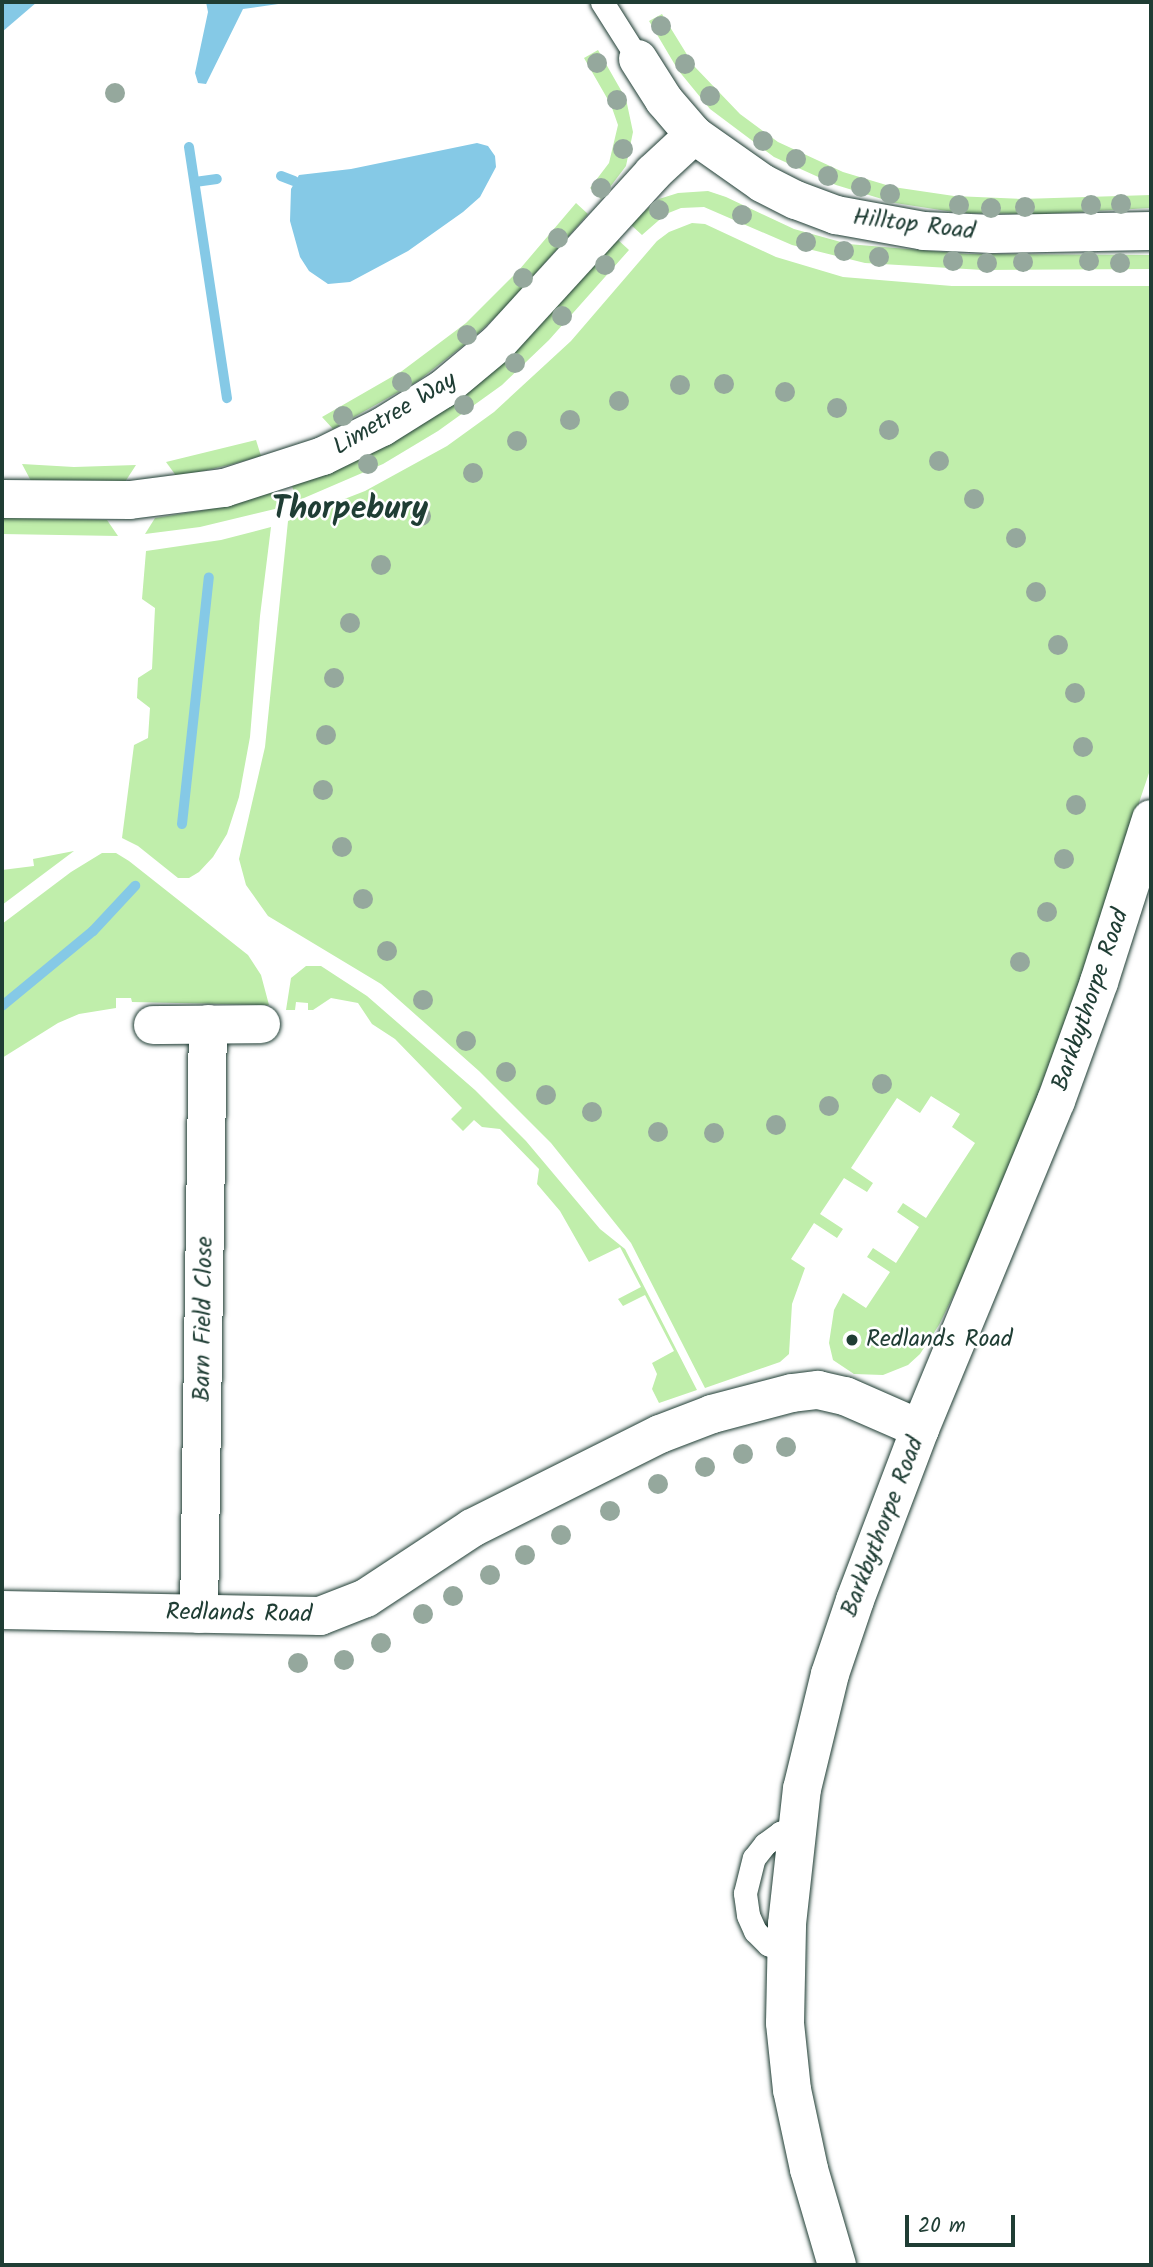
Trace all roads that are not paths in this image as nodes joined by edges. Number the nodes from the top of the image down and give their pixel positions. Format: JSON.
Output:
{"nodes":[{"id":1,"x":602,"y":2,"type":"edge"},
{"id":2,"x":638,"y":59,"type":"joint"},
{"id":3,"x":694,"y":135,"type":"junction"},
{"id":4,"x":1151,"y":231,"type":"edge"},
{"id":5,"x":2,"y":499,"type":"edge"},
{"id":6,"x":1151,"y":819,"type":"edge"},
{"id":7,"x":208,"y":1024,"type":"junction"},
{"id":8,"x":261,"y":1024,"type":"dead end"},
{"id":9,"x":153,"y":1025,"type":"dead end"},
{"id":10,"x":920,"y":1429,"type":"junction"},
{"id":11,"x":2,"y":1610,"type":"edge"},
{"id":12,"x":199,"y":1614,"type":"junction"},
{"id":13,"x":836,"y":2265,"type":"edge"}],
"edges":[{"from":1,"to":2,"type":"lane","name":"Hilltop Road"},
{"from":2,"to":3,"type":"street","name":"Hilltop Road"},
{"from":3,"to":4,"type":"street","name":"Hilltop Road"},
{"from":3,"to":5,"type":"street","name":"Limetree Way"},
{"from":6,"to":10,"type":"street","name":"Barkbythorpe Road"},
{"from":7,"to":8,"type":"street"},
{"from":7,"to":9,"type":"street"},
{"from":7,"to":12,"type":"street","name":"Barn Field Close"},
{"from":10,"to":12,"type":"street","name":"Redlands Road"},
{"from":10,"to":13,"type":"street","name":"Barkbythorpe Road"},
{"from":11,"to":12,"type":"street","name":"Redlands Road"}]}
